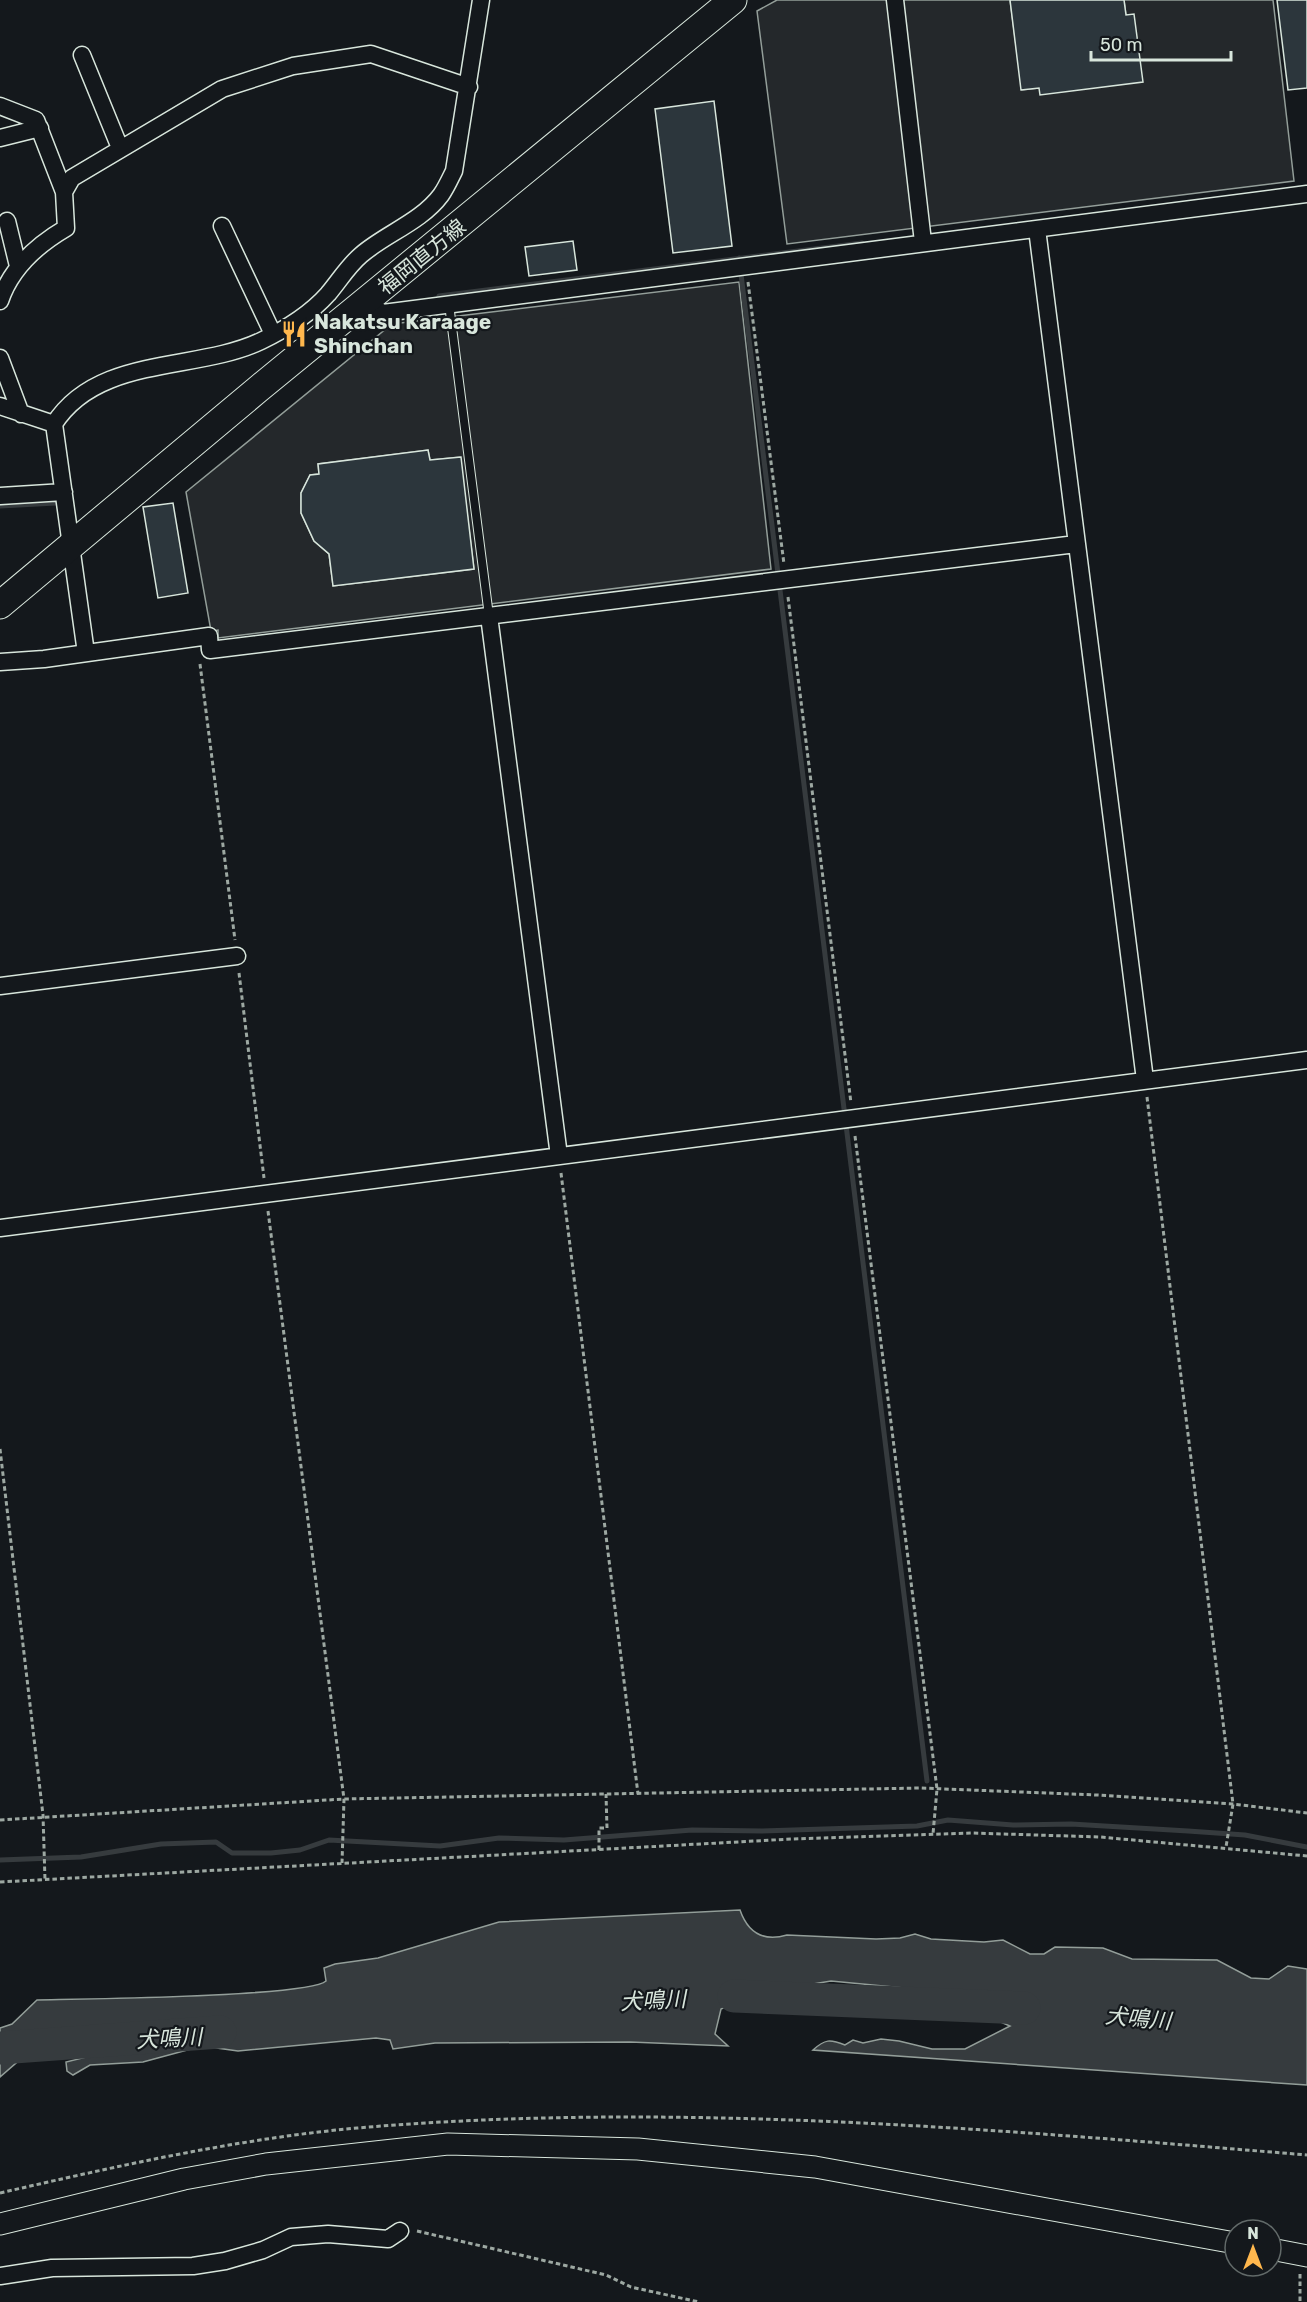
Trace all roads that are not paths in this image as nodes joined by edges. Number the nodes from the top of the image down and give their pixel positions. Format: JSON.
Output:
{"nodes":[{"id":1,"x":481,"y":0,"type":"edge"},
{"id":2,"x":733,"y":0,"type":"edge"},
{"id":3,"x":895,"y":0,"type":"edge"},
{"id":4,"x":82,"y":55,"type":"dead end"},
{"id":5,"x":469,"y":87,"type":"junction"},
{"id":6,"x":0,"y":106,"type":"edge"},
{"id":7,"x":40,"y":128,"type":"junction"},
{"id":8,"x":0,"y":138,"type":"edge"},
{"id":9,"x":120,"y":148,"type":"junction"},
{"id":10,"x":64,"y":192,"type":"junction"},
{"id":11,"x":1307,"y":194,"type":"edge"},
{"id":12,"x":7,"y":221,"type":"dead end"},
{"id":13,"x":222,"y":226,"type":"dead end"},
{"id":14,"x":1037,"y":228,"type":"junction"},
{"id":15,"x":922,"y":242,"type":"junction"},
{"id":16,"x":18,"y":266,"type":"junction"},
{"id":17,"x":0,"y":301,"type":"edge"},
{"id":18,"x":365,"y":302,"type":"junction"},
{"id":19,"x":449,"y":304,"type":"junction"},
{"id":20,"x":273,"y":334,"type":"junction"},
{"id":21,"x":0,"y":358,"type":"edge"},
{"id":22,"x":0,"y":406,"type":"edge"},
{"id":23,"x":21,"y":414,"type":"junction"},
{"id":24,"x":54,"y":424,"type":"junction"},
{"id":25,"x":64,"y":492,"type":"junction"},
{"id":26,"x":0,"y":496,"type":"edge"},
{"id":27,"x":73,"y":543,"type":"junction"},
{"id":28,"x":1076,"y":544,"type":"junction"},
{"id":29,"x":0,"y":605,"type":"edge"},
{"id":30,"x":489,"y":616,"type":"junction"},
{"id":31,"x":86,"y":652,"type":"junction"},
{"id":32,"x":0,"y":662,"type":"edge"},
{"id":33,"x":237,"y":956,"type":"road end"},
{"id":34,"x":0,"y":986,"type":"edge"},
{"id":35,"x":1307,"y":1060,"type":"edge"},
{"id":36,"x":1145,"y":1080,"type":"junction"},
{"id":37,"x":559,"y":1156,"type":"junction"},
{"id":38,"x":0,"y":1228,"type":"edge"},
{"id":39,"x":0,"y":2224,"type":"edge"},
{"id":40,"x":400,"y":2231,"type":"road end"},
{"id":41,"x":1223,"y":2241,"type":"edge"},
{"id":42,"x":1283,"y":2251,"type":"edge"},
{"id":43,"x":1303,"y":2255,"type":"edge"},
{"id":44,"x":0,"y":2277,"type":"edge"}],
"edges":[{"from":1,"to":5,"type":"street"},
{"from":2,"to":18,"type":"main road","name":"福岡直方線"},
{"from":3,"to":15,"type":"street"},
{"from":4,"to":9,"type":"street"},
{"from":5,"to":9,"type":"street"},
{"from":5,"to":20,"type":"street"},
{"from":6,"to":7,"type":"street"},
{"from":7,"to":8,"type":"street"},
{"from":7,"to":10,"type":"street"},
{"from":9,"to":10,"type":"street"},
{"from":10,"to":16,"type":"street"},
{"from":11,"to":14,"type":"street"},
{"from":12,"to":16,"type":"street"},
{"from":13,"to":20,"type":"street"},
{"from":14,"to":15,"type":"street"},
{"from":14,"to":28,"type":"street"},
{"from":15,"to":19,"type":"street"},
{"from":16,"to":17,"type":"street"},
{"from":18,"to":19,"type":"street"},
{"from":18,"to":27,"type":"main road","name":"福岡直方線"},
{"from":19,"to":30,"type":"lane"},
{"from":20,"to":24,"type":"street"},
{"from":21,"to":23,"type":"street"},
{"from":22,"to":23,"type":"street"},
{"from":23,"to":24,"type":"street"},
{"from":24,"to":25,"type":"street"},
{"from":25,"to":26,"type":"street"},
{"from":25,"to":27,"type":"street"},
{"from":27,"to":29,"type":"main road","name":"福岡直方線"},
{"from":27,"to":31,"type":"street"},
{"from":28,"to":30,"type":"street"},
{"from":28,"to":36,"type":"street"},
{"from":30,"to":31,"type":"street"},
{"from":30,"to":37,"type":"street"},
{"from":31,"to":32,"type":"street"},
{"from":33,"to":34,"type":"street"},
{"from":35,"to":36,"type":"street"},
{"from":36,"to":37,"type":"street"},
{"from":37,"to":38,"type":"street"},
{"from":39,"to":41,"type":"street"},
{"from":40,"to":44,"type":"street"},
{"from":42,"to":43,"type":"street"}]}
